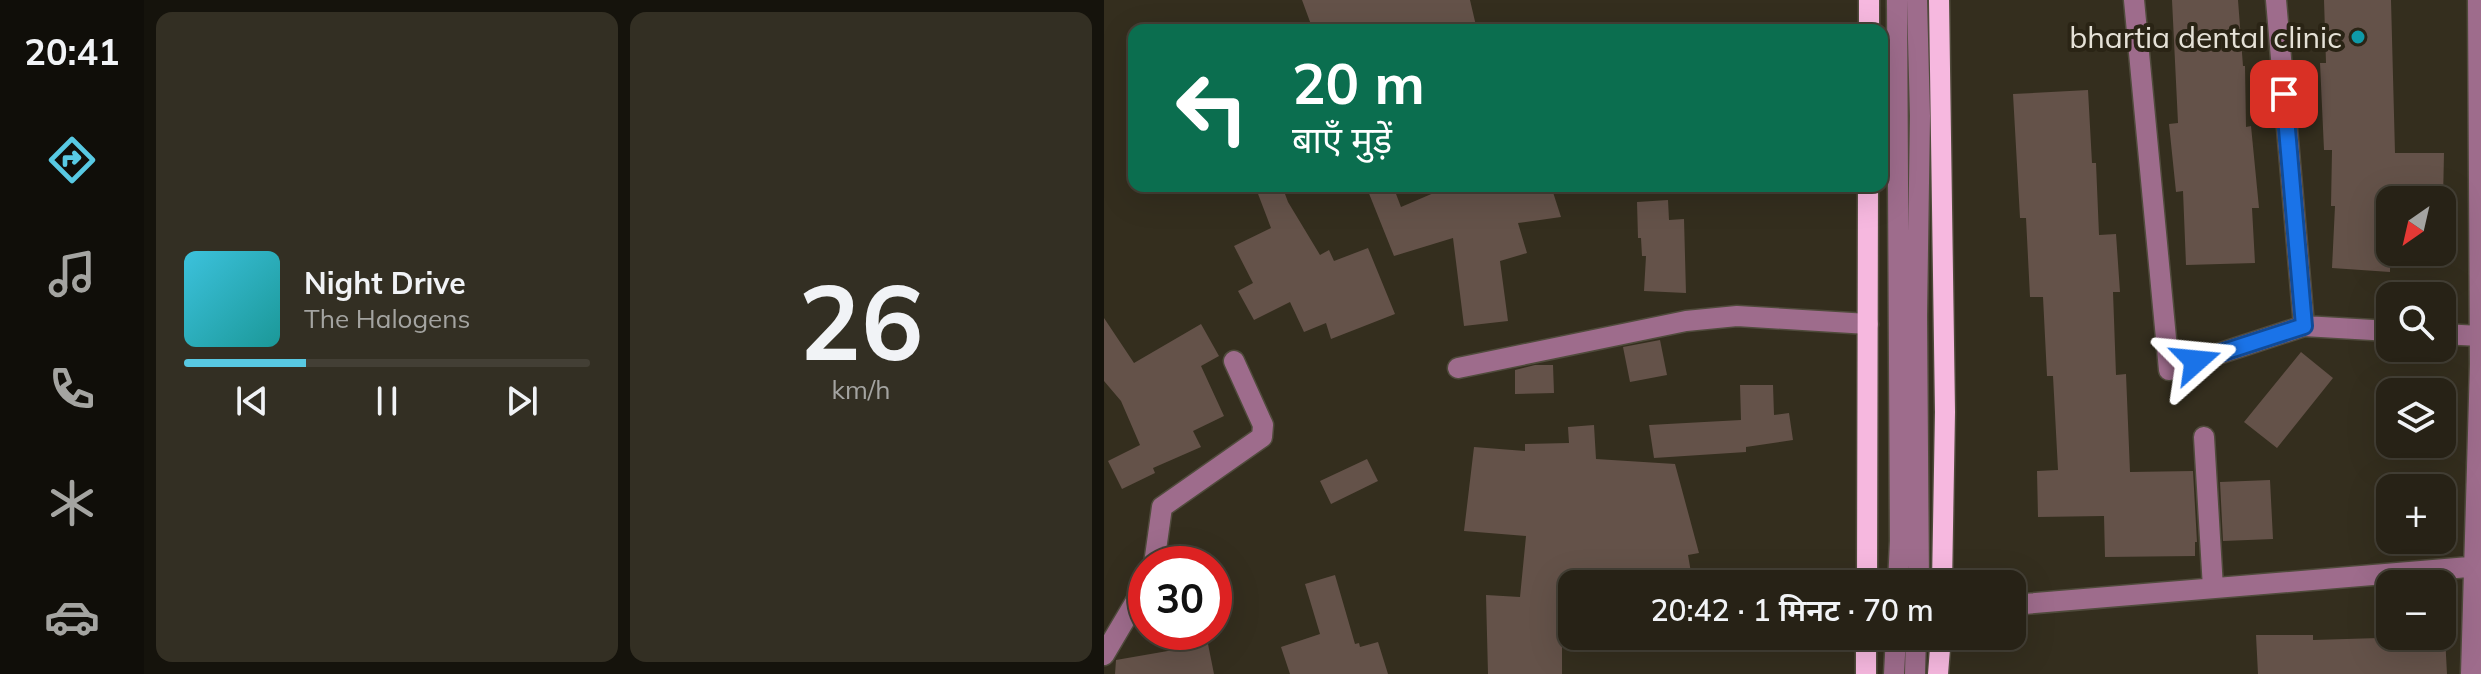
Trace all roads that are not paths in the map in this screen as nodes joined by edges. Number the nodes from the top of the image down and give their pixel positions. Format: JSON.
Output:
{"nodes":[{"id":1,"x":1869,"y":0,"type":"edge"},
{"id":2,"x":1897,"y":0,"type":"edge"},
{"id":3,"x":1917,"y":0,"type":"edge"},
{"id":4,"x":1939,"y":0,"type":"edge"},
{"id":5,"x":2134,"y":0,"type":"edge"},
{"id":6,"x":2276,"y":0,"type":"edge"},
{"id":7,"x":2478,"y":0,"type":"edge"},
{"id":8,"x":1869,"y":24,"type":"edge"},
{"id":9,"x":1868,"y":192,"type":"edge"},
{"id":10,"x":1868,"y":324,"type":"junction"},
{"id":11,"x":2304,"y":326,"type":"junction"},
{"id":12,"x":2376,"y":330,"type":"edge"},
{"id":13,"x":2456,"y":335,"type":"edge"},
{"id":14,"x":2480,"y":336,"type":"edge"},
{"id":15,"x":1234,"y":361,"type":"dead end"},
{"id":16,"x":2480,"y":364,"type":"edge"},
{"id":17,"x":1458,"y":368,"type":"dead end"},
{"id":18,"x":2204,"y":437,"type":"dead end"},
{"id":19,"x":1156,"y":546,"type":"edge"},
{"id":20,"x":2478,"y":565,"type":"edge"},
{"id":21,"x":1867,"y":570,"type":"edge"},
{"id":22,"x":1899,"y":570,"type":"edge"},
{"id":23,"x":1919,"y":570,"type":"edge"},
{"id":24,"x":1942,"y":570,"type":"edge"},
{"id":25,"x":2213,"y":588,"type":"junction"},
{"id":26,"x":2026,"y":604,"type":"edge"},
{"id":27,"x":1128,"y":614,"type":"edge"},
{"id":28,"x":1866,"y":650,"type":"edge"},
{"id":29,"x":1895,"y":650,"type":"edge"},
{"id":30,"x":1916,"y":650,"type":"edge"},
{"id":31,"x":1940,"y":650,"type":"edge"},
{"id":32,"x":1104,"y":655,"type":"edge"},
{"id":33,"x":1866,"y":674,"type":"edge"},
{"id":34,"x":1894,"y":674,"type":"edge"},
{"id":35,"x":1915,"y":674,"type":"edge"},
{"id":36,"x":1938,"y":674,"type":"edge"},
{"id":37,"x":2471,"y":674,"type":"edge"}],
"edges":[{"from":1,"to":8,"type":"main road"},
{"from":2,"to":22,"type":"street"},
{"from":3,"to":23,"type":"street"},
{"from":4,"to":24,"type":"main road"},
{"from":5,"to":11,"type":"street"},
{"from":6,"to":11,"type":"street"},
{"from":7,"to":14,"type":"street"},
{"from":9,"to":10,"type":"main road"},
{"from":10,"to":17,"type":"street"},
{"from":10,"to":21,"type":"main road"},
{"from":11,"to":12,"type":"street"},
{"from":13,"to":14,"type":"street"},
{"from":14,"to":16,"type":"street"},
{"from":15,"to":19,"type":"street"},
{"from":16,"to":20,"type":"street"},
{"from":18,"to":25,"type":"street"},
{"from":20,"to":25,"type":"street"},
{"from":20,"to":37,"type":"street"},
{"from":25,"to":26,"type":"street"},
{"from":27,"to":32,"type":"street"},
{"from":28,"to":33,"type":"main road"},
{"from":29,"to":34,"type":"street"},
{"from":30,"to":35,"type":"street"},
{"from":31,"to":36,"type":"main road"}]}
